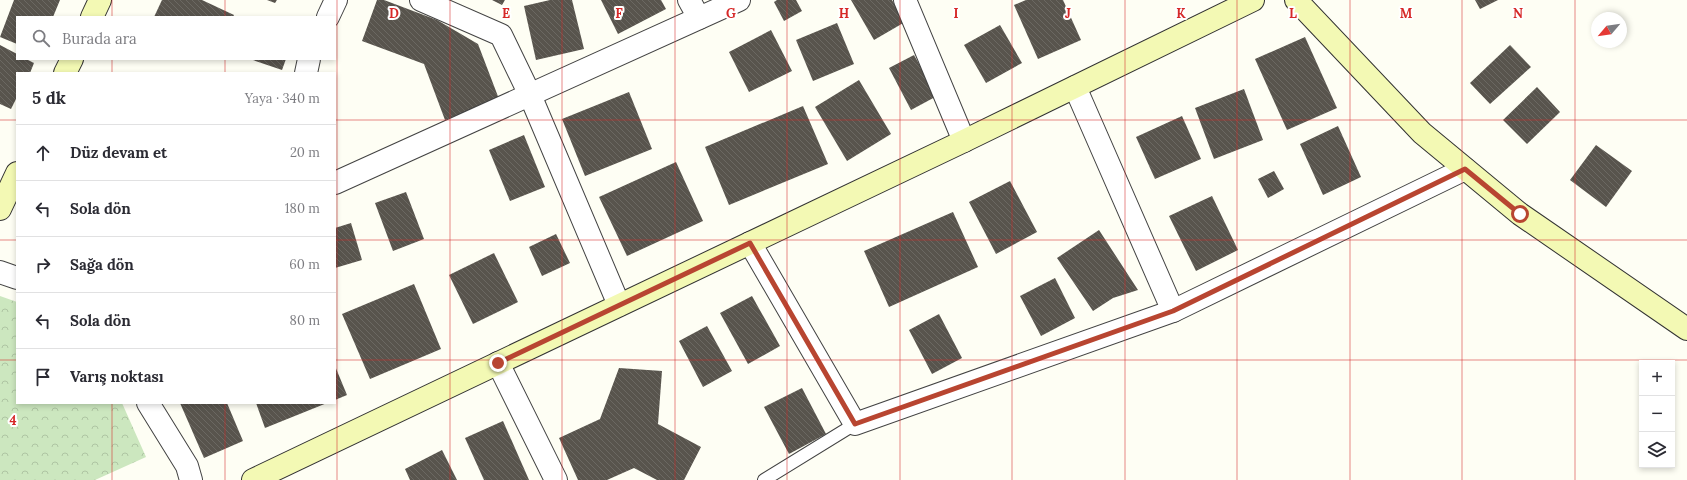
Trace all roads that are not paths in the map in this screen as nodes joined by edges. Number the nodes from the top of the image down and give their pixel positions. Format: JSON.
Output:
{"nodes":[{"id":1,"x":100,"y":0,"type":"edge"},
{"id":2,"x":336,"y":0,"type":"edge"},
{"id":3,"x":421,"y":0,"type":"edge"},
{"id":4,"x":739,"y":0,"type":"edge"},
{"id":5,"x":905,"y":0,"type":"edge"},
{"id":6,"x":1253,"y":0,"type":"edge"},
{"id":7,"x":1296,"y":0,"type":"edge"},
{"id":8,"x":694,"y":9,"type":"edge"},
{"id":9,"x":92,"y":16,"type":"edge"},
{"id":10,"x":328,"y":16,"type":"edge"},
{"id":11,"x":72,"y":60,"type":"edge"},
{"id":12,"x":309,"y":60,"type":"edge"},
{"id":13,"x":66,"y":72,"type":"edge"},
{"id":14,"x":306,"y":72,"type":"edge"},
{"id":15,"x":1075,"y":87,"type":"junction"},
{"id":16,"x":530,"y":94,"type":"junction"},
{"id":17,"x":964,"y":141,"type":"junction"},
{"id":18,"x":1465,"y":169,"type":"junction"},
{"id":19,"x":16,"y":176,"type":"edge"},
{"id":20,"x":336,"y":183,"type":"edge"},
{"id":21,"x":0,"y":209,"type":"edge"},
{"id":22,"x":750,"y":243,"type":"junction"},
{"id":23,"x":0,"y":272,"type":"edge"},
{"id":24,"x":16,"y":278,"type":"edge"},
{"id":25,"x":619,"y":305,"type":"junction"},
{"id":26,"x":1173,"y":311,"type":"junction"},
{"id":27,"x":1687,"y":329,"type":"edge"},
{"id":28,"x":498,"y":363,"type":"junction"},
{"id":29,"x":149,"y":404,"type":"edge"},
{"id":30,"x":855,"y":424,"type":"junction"},
{"id":31,"x":191,"y":480,"type":"edge"},
{"id":32,"x":253,"y":480,"type":"edge"},
{"id":33,"x":556,"y":480,"type":"edge"},
{"id":34,"x":764,"y":480,"type":"edge"}],
"edges":[{"from":1,"to":9,"type":"main road"},
{"from":2,"to":10,"type":"street"},
{"from":3,"to":16,"type":"street"},
{"from":4,"to":8,"type":"street"},
{"from":5,"to":17,"type":"street"},
{"from":6,"to":15,"type":"main road"},
{"from":7,"to":18,"type":"main road"},
{"from":8,"to":16,"type":"street"},
{"from":11,"to":13,"type":"main road"},
{"from":12,"to":14,"type":"street"},
{"from":15,"to":17,"type":"main road"},
{"from":15,"to":26,"type":"street"},
{"from":16,"to":20,"type":"street"},
{"from":16,"to":25,"type":"street"},
{"from":17,"to":22,"type":"main road"},
{"from":18,"to":26,"type":"street"},
{"from":18,"to":27,"type":"main road"},
{"from":19,"to":21,"type":"main road"},
{"from":22,"to":25,"type":"main road"},
{"from":22,"to":30,"type":"street"},
{"from":23,"to":24,"type":"street"},
{"from":25,"to":28,"type":"main road"},
{"from":26,"to":30,"type":"street"},
{"from":28,"to":32,"type":"main road"},
{"from":28,"to":33,"type":"street"},
{"from":29,"to":31,"type":"street"},
{"from":30,"to":34,"type":"lane"}]}
